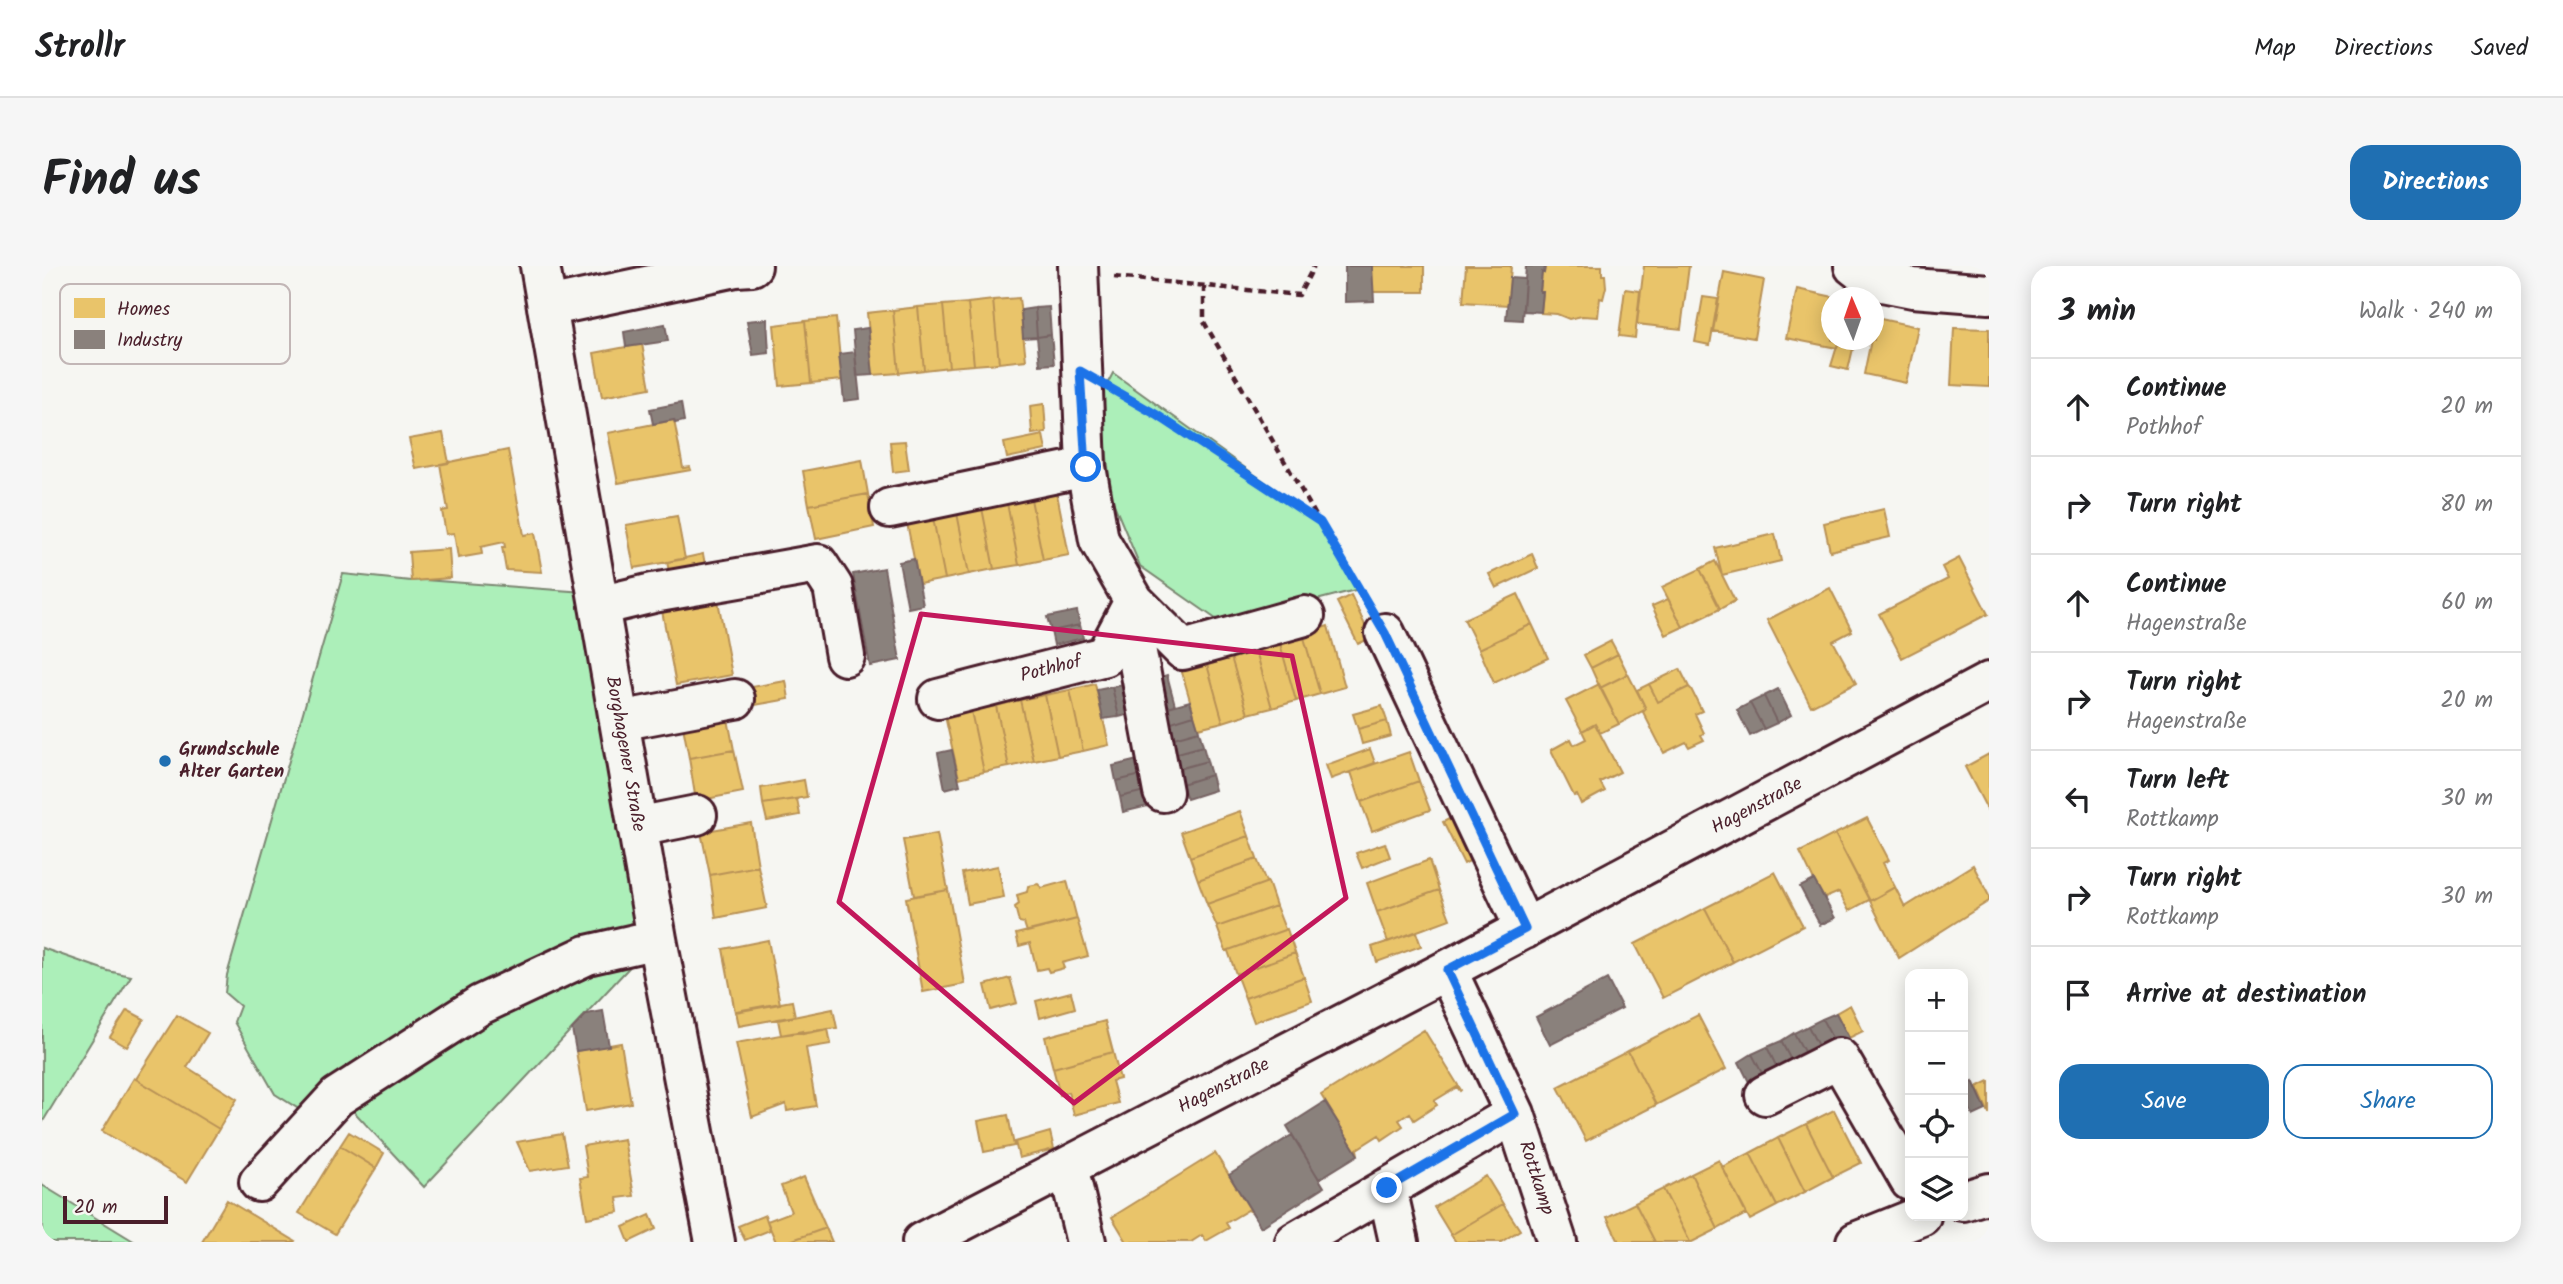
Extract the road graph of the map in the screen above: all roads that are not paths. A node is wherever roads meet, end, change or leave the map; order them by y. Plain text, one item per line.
1 (540, 266) edge
2 (752, 266) edge
3 (1854, 266) edge
4 (1078, 270) edge
5 (1989, 294) edge
6 (547, 307) junction
7 (1086, 467) junction
8 (890, 508) dead end
9 (1134, 601) junction
10 (599, 606) junction
11 (1305, 616) dead end
12 (1385, 633) road end
13 (845, 656) dead end
14 (1989, 682) edge
15 (735, 699) dead end
16 (938, 699) dead end
17 (619, 721) junction
18 (1163, 792) dead end
19 (696, 815) dead end
20 (637, 827) junction
21 (1525, 929) junction
22 (657, 939) junction
23 (1447, 970) junction
24 (1765, 1094) dead end
25 (1515, 1114) junction
26 (1068, 1167) junction
27 (1905, 1172) edge
28 (259, 1182) dead end
29 (1387, 1188) junction
30 (1989, 1193) edge
31 (1968, 1199) edge
32 (1910, 1221) edge
33 (1870, 1240) edge
34 (715, 1242) edge
35 (922, 1242) edge
36 (1086, 1242) edge
37 (1295, 1242) edge
38 (1399, 1242) edge
39 (1557, 1242) edge

1 - 6 street, Borghagener Straße
2 - 6 street
3 - 5 street
4 - 7 street
6 - 10 street, Borghagener Straße
7 - 8 street
7 - 9 street
9 - 11 street
9 - 16 street, Pothhof
9 - 18 street
10 - 13 street
10 - 17 street, Borghagener Straße
12 - 21 street
14 - 21 street, Hagenstraße
15 - 17 street
17 - 20 street, Borghagener Straße
19 - 20 street
20 - 22 street, Borghagener Straße
21 - 23 street, Hagenstraße
22 - 28 street
22 - 34 street, Borghagener Straße
23 - 25 street, Rottkamp
23 - 26 street, Hagenstraße
24 - 27 street
25 - 29 street, Rottkamp
25 - 39 street, Rottkamp
26 - 35 street, Hagenstraße
26 - 36 street
29 - 37 street, Rottkamp
29 - 38 street
30 - 31 street
32 - 33 street

